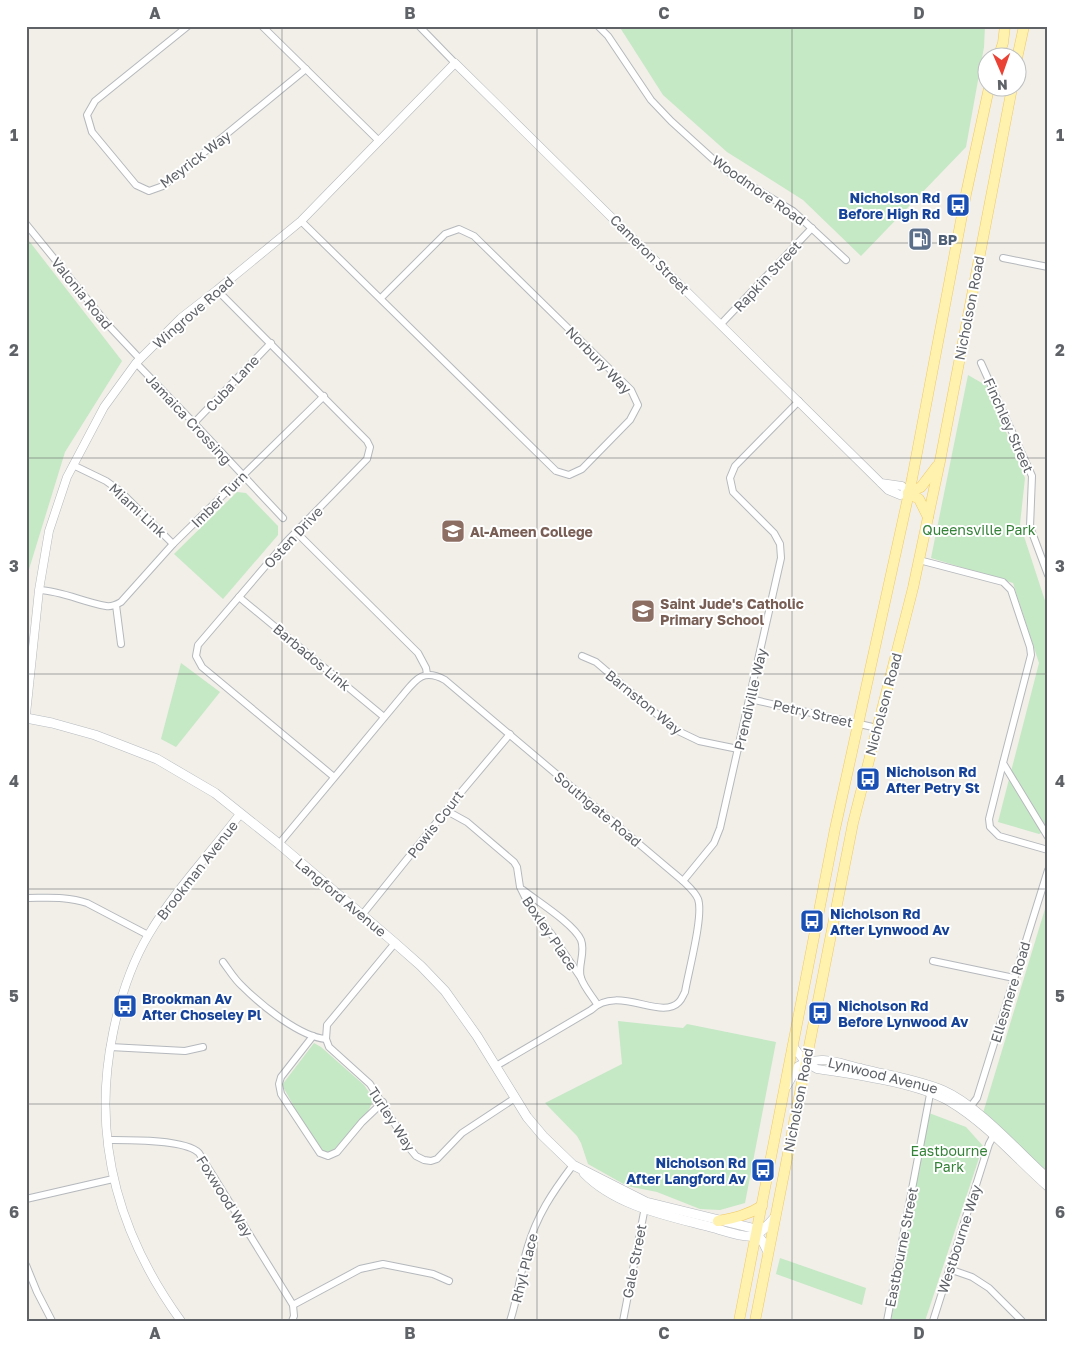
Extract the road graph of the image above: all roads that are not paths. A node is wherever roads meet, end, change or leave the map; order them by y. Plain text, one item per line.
1 (188, 26) edge
2 (262, 26) edge
3 (418, 26) edge
4 (598, 26) edge
5 (1005, 26) edge
6 (1024, 26) edge
7 (1001, 48) edge
8 (1019, 48) edge
9 (455, 63) junction
10 (306, 69) junction
11 (987, 98) edge
12 (1010, 98) edge
13 (380, 141) junction
14 (301, 221) junction
15 (26, 224) edge
16 (812, 228) junction
17 (1003, 258) dead end
18 (846, 260) dead end
19 (1048, 267) edge
20 (218, 290) junction
21 (382, 298) junction
22 (721, 324) junction
23 (270, 343) junction
24 (138, 361) junction
25 (981, 362) dead end
26 (324, 396) junction
27 (799, 401) junction
28 (194, 423) junction
29 (940, 461) junction
30 (73, 465) junction
31 (242, 476) junction
32 (908, 493) junction
33 (928, 517) junction
34 (283, 518) dead end
35 (296, 532) junction
36 (174, 544) junction
37 (920, 560) junction
38 (1048, 575) edge
39 (39, 590) junction
40 (239, 597) junction
41 (116, 605) junction
42 (121, 644) dead end
43 (582, 656) dead end
44 (427, 674) junction
45 (750, 699) junction
46 (26, 714) edge
47 (26, 718) edge
48 (384, 718) junction
49 (858, 723) junction
50 (877, 728) junction
51 (510, 734) junction
52 (738, 749) junction
53 (1004, 763) junction
54 (334, 776) junction
55 (447, 811) junction
56 (240, 814) junction
57 (1048, 837) edge
58 (278, 844) junction
59 (1048, 850) edge
60 (1048, 870) edge
61 (683, 881) junction
62 (520, 887) junction
63 (26, 898) edge
64 (362, 915) junction
65 (148, 935) junction
66 (395, 943) junction
67 (933, 961) dead end
68 (223, 962) dead end
69 (581, 978) junction
70 (1014, 978) junction
71 (597, 1004) junction
72 (313, 1036) junction
73 (326, 1039) junction
74 (793, 1046) junction
75 (110, 1047) junction
76 (203, 1047) dead end
77 (805, 1062) junction
78 (496, 1066) junction
79 (931, 1089) junction
80 (784, 1092) junction
81 (514, 1098) junction
82 (383, 1102) junction
83 (968, 1110) junction
84 (995, 1133) junction
85 (107, 1140) junction
86 (573, 1165) junction
87 (1048, 1178) edge
88 (113, 1179) junction
89 (1048, 1188) edge
90 (26, 1199) edge
91 (645, 1205) junction
92 (762, 1206) junction
93 (775, 1217) junction
94 (718, 1221) junction
95 (756, 1233) junction
96 (768, 1252) junction
97 (26, 1265) edge
98 (949, 1269) junction
99 (450, 1281) dead end
100 (292, 1305) junction
101 (52, 1321) edge
102 (181, 1321) edge
103 (292, 1321) edge
104 (510, 1321) edge
105 (623, 1321) edge
106 (739, 1321) edge
107 (755, 1321) edge
108 (887, 1321) edge
109 (933, 1321) edge
110 (1022, 1321) edge

1 - 10 street, Meyrick Way
2 - 10 street
3 - 9 street, Cameron Street
4 - 16 street, Woodmore Road
5 - 7 main road
6 - 8 main road
9 - 13 street, Wingrove Road
9 - 22 street, Cameron Street
10 - 13 street
11 - 32 main road, Nicholson Road
12 - 29 main road, Nicholson Road
13 - 14 street, Wingrove Road
14 - 20 street, Wingrove Road
14 - 21 street, Norbury Way
15 - 24 street, Valonia Road
16 - 18 street, Woodmore Road
16 - 22 street, Rapkin Street
17 - 19 street
20 - 23 street, Osten Drive
20 - 24 street, Wingrove Road
21 - 21 street, Norbury Way
22 - 27 street, Cameron Street
23 - 26 street, Osten Drive
23 - 28 street, Cuba Lane
24 - 28 street, Jamaica Crossing
24 - 30 street, Wingrove Road
25 - 38 street, Finchley Street
26 - 31 street, Imber Turn
26 - 35 street, Osten Drive
27 - 32 street, Cameron Street
27 - 45 street, Prendiville Way
28 - 31 street, Jamaica Crossing
29 - 32 main road
29 - 33 main road, Nicholson Road
30 - 36 street, Miami Link
30 - 39 street, Wingrove Road
31 - 34 street, Jamaica Crossing
31 - 36 street, Imber Turn
32 - 33 main road
32 - 49 main road, Nicholson Road
33 - 37 main road, Nicholson Road
35 - 40 street, Osten Drive
35 - 44 street
36 - 41 street, Imber Turn
37 - 50 main road, Nicholson Road
37 - 53 street
39 - 41 street
39 - 46 street, Wingrove Road
40 - 48 street, Barbados Link
40 - 54 street, Osten Drive
41 - 42 street
43 - 52 street, Barnston Way
44 - 48 street
44 - 51 street, Southgate Road
45 - 49 street, Petry Street
45 - 52 street, Prendiville Way
47 - 56 main road, Langford Avenue
48 - 54 street
49 - 50 street, Petry Street
49 - 74 main road, Nicholson Road
50 - 77 main road, Nicholson Road
51 - 55 street, Powis Court
51 - 61 street, Southgate Road
52 - 61 street, Prendiville Way
53 - 57 street
53 - 59 street
54 - 58 street
55 - 62 street, Boxley Place
55 - 64 street, Powis Court
56 - 58 main road, Langford Avenue
56 - 65 street, Brookman Avenue
58 - 64 main road, Langford Avenue
60 - 70 street, Ellesmere Road
61 - 71 street, Southgate Road
62 - 69 street, Boxley Place
62 - 69 street, Boxley Place
63 - 65 street
64 - 66 main road, Langford Avenue
65 - 75 street, Brookman Avenue
66 - 73 street
66 - 78 main road, Langford Avenue
67 - 70 street
68 - 72 street
69 - 71 street, Boxley Place
70 - 83 street, Ellesmere Road
71 - 78 street, Southgate Road
72 - 73 street
72 - 82 street
73 - 82 street, Turley Way
74 - 77 street
74 - 80 main road, Nicholson Road
75 - 76 street
75 - 85 street, Brookman Avenue
77 - 79 street, Lynwood Avenue
77 - 80 street
77 - 93 main road, Nicholson Road
78 - 81 main road, Langford Avenue
79 - 83 street, Lynwood Avenue
79 - 108 street, Eastbourne Street
80 - 92 main road, Nicholson Road
81 - 82 street, Turley Way
81 - 86 main road, Langford Avenue
83 - 84 street, Lynwood Avenue
84 - 87 street, Lynwood Avenue
84 - 89 street, Lynwood Avenue
84 - 98 street, Westbourne Way
85 - 88 street, Brookman Avenue
85 - 100 street, Foxwood Way
86 - 91 main road, Langford Avenue
86 - 104 street, Rhyl Place
88 - 90 street
88 - 102 street, Brookman Avenue
91 - 94 main road, Langford Avenue
91 - 95 main road, Langford Avenue
91 - 105 street, Gale Street
92 - 94 main road
92 - 95 main road, Nicholson Road
93 - 95 main road
93 - 96 main road, Nicholson Road
94 - 95 main road, Langford Avenue
95 - 96 main road
95 - 106 main road, Nicholson Road
96 - 107 main road, Nicholson Road
97 - 101 street
98 - 109 street, Westbourne Way
98 - 110 street
99 - 100 street
100 - 103 street

